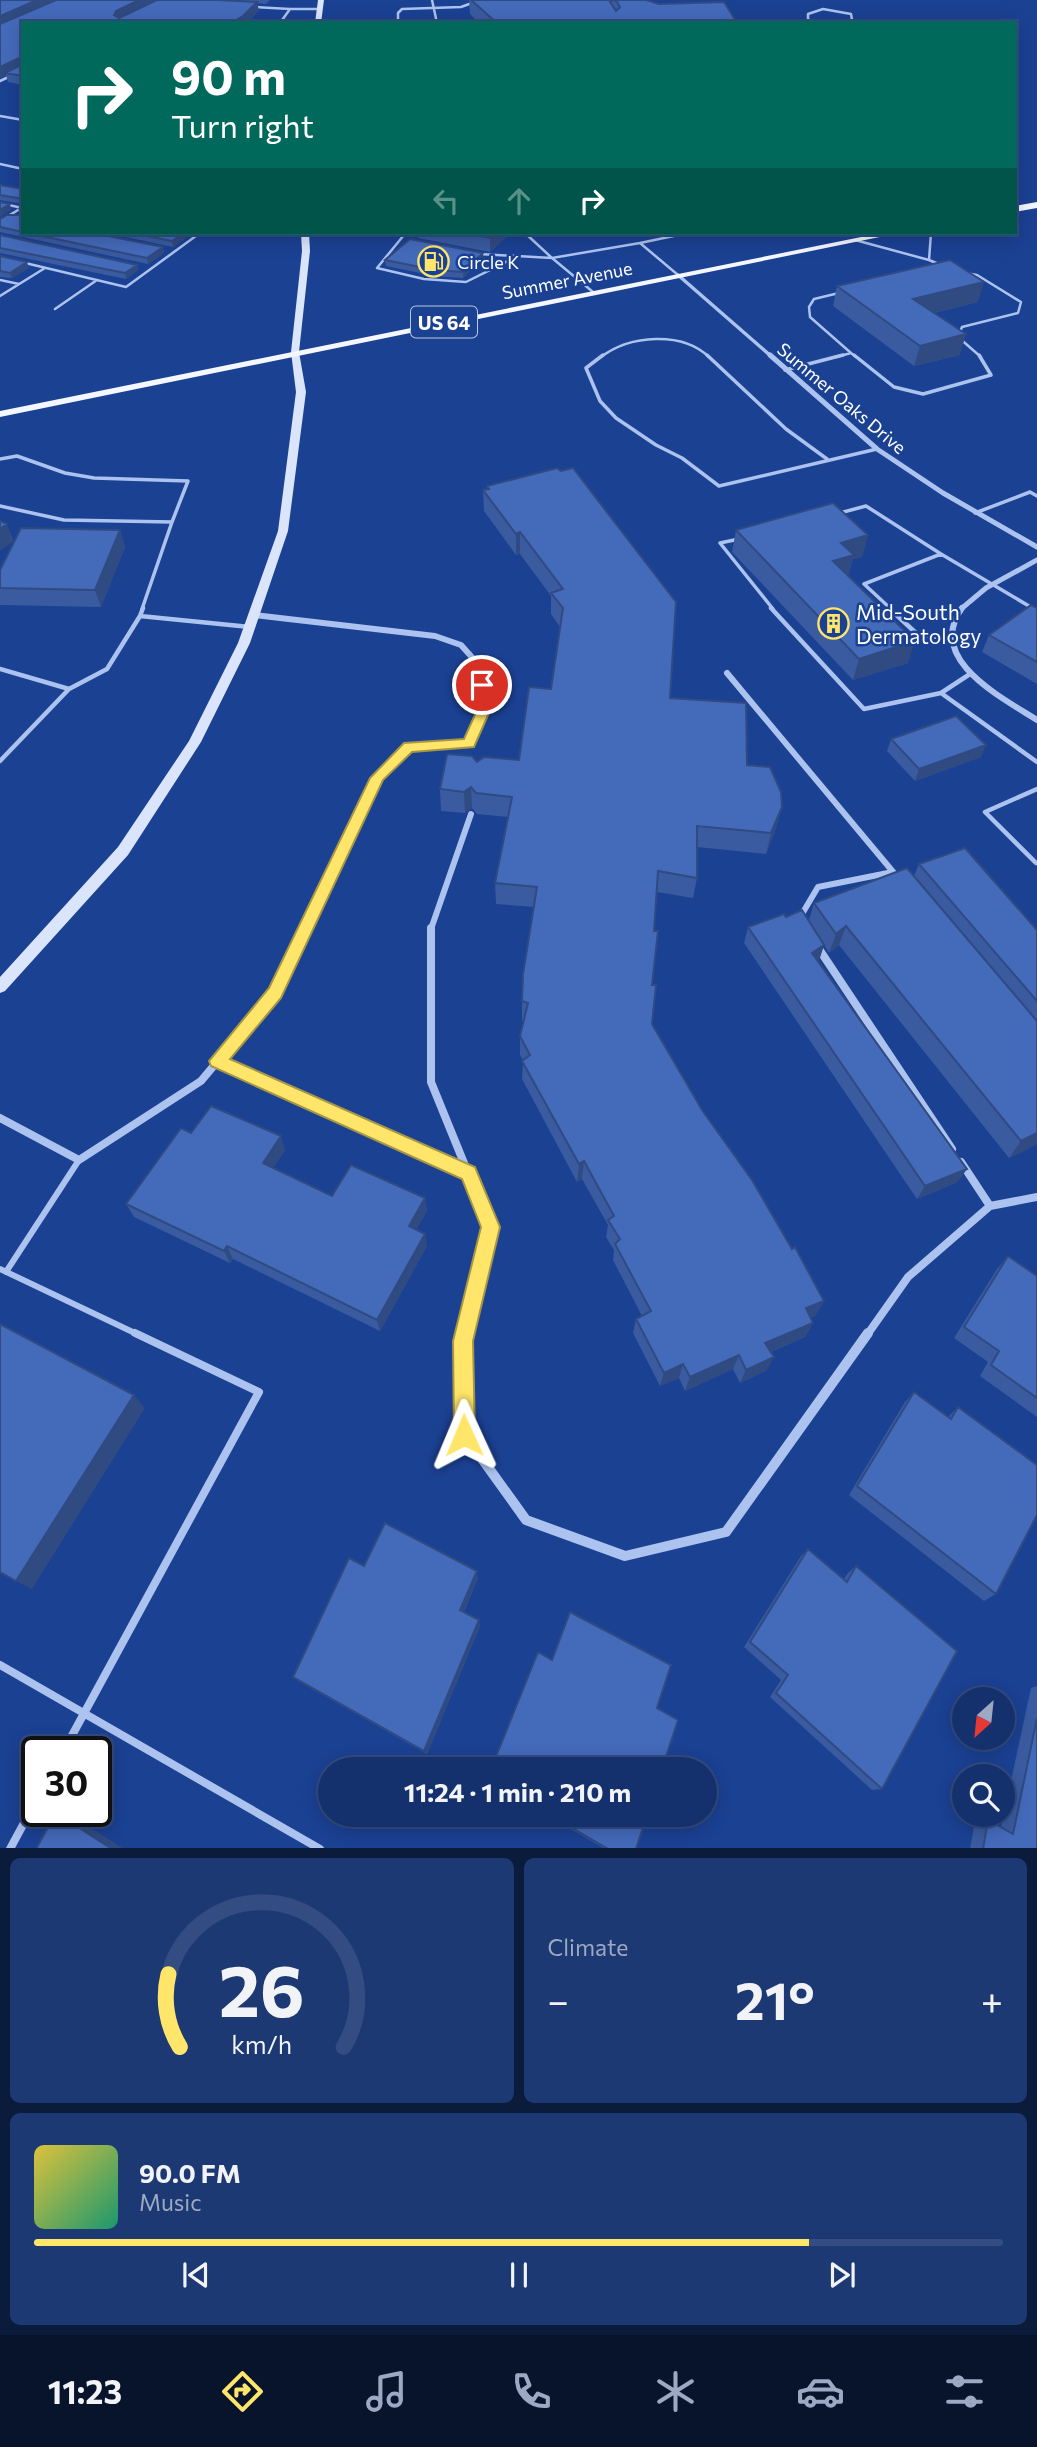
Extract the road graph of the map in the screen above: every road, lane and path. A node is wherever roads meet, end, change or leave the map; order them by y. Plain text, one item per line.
1 (278, 0) edge
2 (321, 0) edge
3 (432, 0) edge
4 (480, 0) edge
5 (245, 6) edge
6 (272, 8) junction
7 (435, 8) junction
8 (290, 9) junction
9 (320, 9) junction
10 (281, 21) edge
11 (318, 21) edge
12 (398, 21) edge
13 (437, 21) edge
14 (811, 21) edge
15 (850, 21) edge
16 (21, 70) edge
17 (0, 80) edge
18 (0, 116) edge
19 (21, 120) edge
20 (0, 164) edge
21 (21, 169) edge
22 (0, 203) edge
23 (1037, 205) edge
24 (21, 208) edge
25 (21, 209) edge
26 (1017, 209) edge
27 (9, 215) junction
28 (21, 218) edge
29 (0, 221) edge
30 (196, 235) edge
31 (305, 235) edge
32 (402, 235) edge
33 (404, 235) edge
34 (527, 235) edge
35 (678, 235) edge
36 (883, 235) edge
37 (931, 235) edge
38 (410, 240) edge
39 (855, 240) junction
40 (640, 243) junction
41 (163, 248) edge
42 (175, 251) junction
43 (471, 252) edge
44 (514, 258) junction
45 (552, 258) junction
46 (11, 260) edge
47 (929, 260) junction
48 (137, 266) edge
49 (45, 268) junction
50 (150, 269) junction
51 (936, 272) edge
52 (963, 272) edge
53 (678, 275) junction
54 (0, 280) edge
55 (97, 280) junction
56 (19, 284) junction
57 (593, 292) junction
58 (842, 293) edge
59 (0, 296) edge
60 (55, 309) dead end
61 (295, 352) junction
62 (851, 353) junction
63 (785, 370) junction
64 (0, 414) edge
65 (877, 449) junction
66 (0, 459) edge
67 (827, 459) junction
68 (1037, 496) edge
69 (0, 506) edge
70 (975, 513) junction
71 (826, 516) edge
72 (172, 522) junction
73 (746, 537) edge
74 (1037, 547) edge
75 (941, 554) junction
76 (1037, 560) edge
77 (993, 586) junction
78 (1037, 611) edge
79 (141, 616) junction
80 (252, 621) junction
81 (952, 639) junction
82 (0, 669) edge
83 (727, 673) dead end
84 (970, 674) junction
85 (69, 690) junction
86 (941, 692) junction
87 (1037, 720) edge
88 (469, 743) junction
89 (472, 755) edge
90 (0, 761) edge
91 (1037, 762) edge
92 (1037, 789) edge
93 (471, 814) edge
94 (1036, 863) edge
95 (893, 872) junction
96 (902, 883) edge
97 (806, 929) edge
98 (814, 940) edge
99 (0, 987) edge
100 (218, 1061) junction
101 (0, 1118) edge
102 (79, 1160) junction
103 (468, 1173) junction
104 (1037, 1197) edge
105 (990, 1206) junction
106 (3, 1270) edge
107 (0, 1665) edge
108 (84, 1713) junction
109 (72, 1736) edge
110 (22, 1827) edge
111 (11, 1848) edge
112 (318, 1848) edge

1 - 6 lane
2 - 9 main road
3 - 7 lane
4 - 7 lane
5 - 6 lane
6 - 8 lane
7 - 12 lane
7 - 13 lane
8 - 9 lane
8 - 10 lane
9 - 11 main road
14 - 15 lane
16 - 17 street
18 - 19 street
20 - 21 lane
22 - 24 lane
23 - 26 main road
25 - 27 lane
27 - 28 lane
27 - 29 lane
30 - 42 lane
31 - 61 main road
32 - 44 lane
33 - 38 lane
34 - 45 lane
35 - 40 lane
36 - 39 main road, Summer Avenue / US 64
37 - 47 lane
39 - 47 lane
39 - 53 main road, Summer Avenue / US 64
40 - 45 lane
40 - 53 lane
41 - 42 lane
42 - 50 lane
43 - 44 lane
44 - 45 lane
45 - 57 lane
46 - 49 lane
47 - 51 lane
48 - 50 lane
49 - 55 lane
49 - 56 lane
50 - 55 lane
52 - 62 lane
53 - 57 main road, Summer Avenue / US 64
53 - 63 street, Summer Oaks Drive
54 - 56 lane
55 - 60 lane
56 - 59 lane
57 - 61 main road, Summer Avenue / US 64
58 - 62 lane
61 - 64 main road, Summer Avenue / US 64
61 - 80 main road
62 - 63 lane
63 - 65 street, Summer Oaks Drive
65 - 67 lane
65 - 70 street, Summer Oaks Drive
66 - 72 lane
67 - 67 lane
68 - 70 lane
69 - 72 lane
70 - 74 street, Summer Oaks Drive
71 - 75 lane
72 - 79 lane
73 - 86 lane
75 - 77 lane
75 - 81 lane
76 - 77 street
77 - 78 lane
77 - 81 street
79 - 80 lane
79 - 85 lane
80 - 88 street
80 - 99 main road
81 - 84 street
82 - 85 lane
83 - 95 street
84 - 86 lane
84 - 87 street
85 - 90 lane
86 - 91 lane
88 - 89 street
88 - 100 street
92 - 94 lane
93 - 103 street
95 - 96 street
95 - 97 street
98 - 105 street
100 - 102 street
100 - 103 lane
101 - 102 street
102 - 106 lane
103 - 105 street
104 - 105 street
106 - 108 lane
107 - 108 lane
108 - 109 lane
108 - 112 lane
110 - 111 lane

